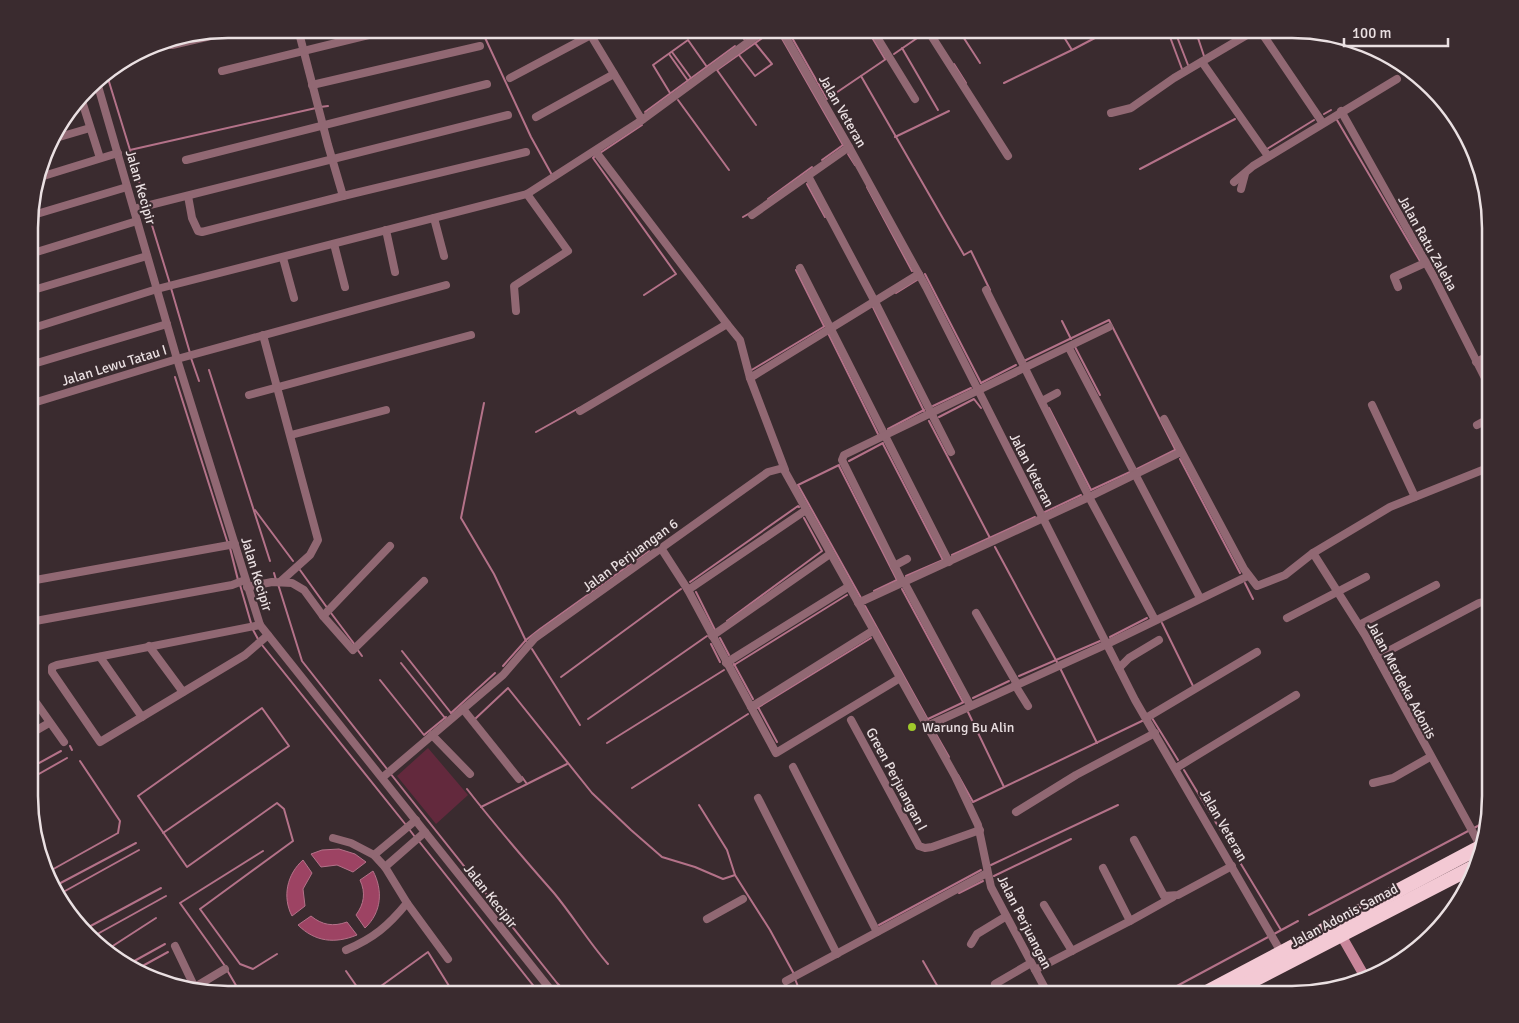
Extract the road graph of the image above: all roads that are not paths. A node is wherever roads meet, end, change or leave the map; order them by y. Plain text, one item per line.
1 (300, 38) edge
2 (352, 38) edge
3 (579, 38) edge
4 (593, 38) edge
5 (754, 38) edge
6 (786, 38) edge
7 (878, 38) edge
8 (933, 38) edge
9 (1243, 38) edge
10 (1264, 38) edge
11 (197, 40) edge
12 (172, 46) dead end
13 (480, 46) dead end
14 (303, 49) junction
15 (1202, 62) junction
16 (222, 70) dead end
17 (614, 74) junction
18 (510, 78) dead end
19 (1397, 79) dead end
20 (486, 84) dead end
21 (312, 85) junction
22 (99, 88) edge
23 (915, 99) dead end
24 (83, 105) edge
25 (1341, 111) junction
26 (1111, 113) dead end
27 (508, 115) dead end
28 (536, 117) dead end
29 (642, 120) junction
30 (1322, 122) junction
31 (323, 124) junction
32 (90, 128) junction
33 (60, 137) edge
34 (849, 147) junction
35 (118, 152) junction
36 (526, 152) dead end
37 (596, 152) junction
38 (1008, 156) dead end
39 (1268, 156) junction
40 (100, 158) junction
41 (332, 159) junction
42 (186, 160) dead end
43 (1246, 172) junction
44 (45, 176) edge
45 (808, 176) junction
46 (1234, 182) dead end
47 (127, 187) junction
48 (1241, 189) dead end
49 (526, 194) junction
50 (188, 196) junction
51 (343, 196) junction
52 (141, 207) junction
53 (38, 214) edge
54 (752, 216) dead end
55 (434, 218) junction
56 (137, 221) junction
57 (386, 230) junction
58 (334, 244) junction
59 (38, 252) edge
60 (147, 256) junction
61 (444, 256) dead end
62 (283, 258) junction
63 (1427, 262) junction
64 (800, 268) dead end
65 (396, 272) dead end
66 (919, 274) junction
67 (446, 285) dead end
68 (345, 287) dead end
69 (1398, 287) dead end
70 (38, 289) edge
71 (157, 289) junction
72 (986, 290) dead end
73 (294, 298) dead end
74 (874, 300) junction
75 (516, 311) dead end
76 (167, 324) junction
77 (727, 324) junction
78 (38, 326) edge
79 (831, 327) junction
80 (1109, 327) dead end
81 (471, 334) dead end
82 (263, 335) junction
83 (1069, 348) junction
84 (177, 359) junction
85 (1482, 359) edge
86 (1476, 362) junction
87 (38, 363) edge
88 (1024, 368) junction
89 (1482, 373) edge
90 (750, 378) junction
91 (278, 387) junction
92 (978, 391) junction
93 (1056, 393) dead end
94 (249, 395) dead end
95 (1042, 401) junction
96 (38, 402) edge
97 (1372, 406) dead end
98 (386, 410) dead end
99 (580, 411) dead end
100 (931, 414) junction
101 (1164, 419) dead end
102 (1482, 422) edge
103 (1477, 425) dead end
104 (290, 435) junction
105 (885, 436) junction
106 (951, 452) dead end
107 (1181, 452) junction
108 (783, 468) junction
109 (1482, 470) edge
110 (1136, 475) junction
111 (1089, 497) junction
112 (1415, 497) junction
113 (806, 510) junction
114 (1042, 519) junction
115 (230, 545) junction
116 (390, 546) dead end
117 (661, 548) junction
118 (1313, 553) junction
119 (830, 554) junction
120 (907, 559) dead end
121 (949, 562) junction
122 (894, 566) junction
123 (1248, 576) junction
124 (1366, 577) dead end
125 (38, 580) edge
126 (424, 580) dead end
127 (280, 582) junction
128 (904, 583) junction
129 (241, 584) junction
130 (1436, 585) dead end
131 (848, 587) junction
132 (688, 590) junction
133 (1337, 593) junction
134 (1200, 598) junction
135 (1482, 602) edge
136 (858, 603) junction
137 (976, 613) dead end
138 (323, 616) junction
139 (1287, 618) dead end
140 (1155, 620) junction
141 (38, 621) edge
142 (1359, 625) junction
143 (254, 626) junction
144 (874, 630) junction
145 (712, 636) junction
146 (263, 640) junction
147 (1159, 640) dead end
148 (1107, 644) junction
149 (149, 646) junction
150 (1257, 652) dead end
151 (100, 657) junction
152 (1377, 658) junction
153 (726, 663) junction
154 (1119, 668) junction
155 (900, 678) junction
156 (1016, 684) junction
157 (183, 692) junction
158 (1296, 695) dead end
159 (970, 705) junction
160 (38, 706) edge
161 (1028, 706) dead end
162 (751, 707) junction
163 (463, 709) junction
164 (142, 717) junction
165 (1146, 718) junction
166 (851, 720) dead end
167 (49, 723) junction
168 (927, 726) junction
169 (38, 729) edge
170 (1155, 733) junction
171 (432, 735) junction
172 (64, 742) dead end
173 (1430, 757) junction
174 (792, 767) dead end
175 (1176, 768) junction
176 (388, 773) junction
177 (470, 774) dead end
178 (519, 779) dead end
179 (1373, 783) dead end
180 (758, 798) dead end
181 (1016, 812) dead end
182 (416, 820) junction
183 (980, 830) junction
184 (425, 832) junction
185 (333, 838) dead end
186 (1134, 840) dead end
187 (1476, 840) edge
188 (1474, 848) edge
189 (374, 855) junction
190 (1232, 866) junction
191 (385, 867) junction
192 (1103, 868) dead end
193 (1467, 868) edge
194 (987, 872) junction
195 (1433, 880) junction
196 (1173, 897) junction
197 (743, 899) dead end
198 (407, 903) junction
199 (1044, 905) dead end
200 (1005, 917) junction
201 (707, 919) dead end
202 (1130, 921) junction
203 (877, 932) junction
204 (1341, 935) junction
205 (971, 944) dead end
206 (175, 946) dead end
207 (346, 950) dead end
208 (1072, 951) junction
209 (1281, 952) junction
210 (837, 954) junction
211 (448, 959) dead end
212 (1033, 966) junction
213 (225, 969) dead end
214 (1362, 972) edge
215 (1244, 979) junction
216 (786, 981) dead end
217 (192, 982) edge
218 (202, 984) edge
219 (995, 984) dead end
220 (548, 986) edge
221 (1044, 986) edge
222 (1225, 986) edge
223 (1236, 986) edge

1 - 14 street
2 - 14 street
3 - 18 street
4 - 17 street
5 - 29 street
6 - 34 street, Jalan Veteran
7 - 23 street
8 - 38 street
9 - 15 street
10 - 30 street
11 - 12 street
13 - 21 street
14 - 16 street
14 - 21 street
15 - 26 street
15 - 39 street
17 - 28 street
17 - 29 street
19 - 25 street
20 - 31 street
21 - 31 street
22 - 35 street, Jalan Kecipir
24 - 32 street
25 - 30 street
25 - 63 street, Jalan Ratu Zaleha
27 - 41 street
29 - 37 street
30 - 39 street
31 - 41 street
31 - 42 street
32 - 33 street
32 - 40 street
34 - 45 street
34 - 66 street, Jalan Veteran
35 - 40 street
35 - 47 street, Jalan Kecipir
36 - 51 street
37 - 49 street
37 - 77 street, Jalan Perjuangan
39 - 43 street
40 - 44 street
41 - 50 street
41 - 51 street
43 - 46 street
43 - 48 street
45 - 54 street
45 - 74 street
47 - 52 street, Jalan Kecipir
47 - 53 street
49 - 55 street
49 - 75 street
50 - 51 street
50 - 52 street
52 - 56 street, Jalan Kecipir
55 - 57 street
55 - 61 street
56 - 59 street
56 - 60 street, Jalan Kecipir
57 - 58 street
57 - 65 street
58 - 62 street
58 - 68 street
60 - 70 street
60 - 71 street, Jalan Kecipir
62 - 71 street
62 - 73 street
63 - 69 street
63 - 86 street, Jalan Ratu Zaleha
64 - 79 street
66 - 74 street
66 - 92 street, Jalan Veteran
67 - 82 street, Jalan Lewu Tatau I
71 - 76 street, Jalan Kecipir
71 - 78 street
72 - 88 street
74 - 79 street
74 - 100 street
76 - 84 street, Jalan Kecipir
76 - 87 street
77 - 90 street, Jalan Perjuangan
77 - 99 street
79 - 90 street
79 - 105 street
80 - 83 street
81 - 91 street
82 - 84 street, Jalan Lewu Tatau I
82 - 91 street
83 - 88 street
83 - 110 street
84 - 96 street, Jalan Lewu Tatau I
84 - 115 street, Jalan Kecipir
85 - 86 street
86 - 89 street, Jalan Ratu Zaleha
88 - 92 street
88 - 95 street
90 - 108 street, Jalan Perjuangan
91 - 94 street
91 - 104 street
92 - 100 street
92 - 114 street, Jalan Veteran
93 - 95 street
95 - 111 street
97 - 112 street
98 - 104 street
100 - 105 street
100 - 106 street
101 - 107 street
102 - 103 street
104 - 127 street
105 - 121 street
105 - 122 street
107 - 110 street
107 - 123 street
108 - 113 street, Jalan Perjuangan
108 - 117 street, Jalan Perjuangan 6
109 - 112 street
110 - 111 street
110 - 134 street
111 - 114 street
111 - 140 street
112 - 118 street
113 - 119 street, Jalan Perjuangan
113 - 132 street
114 - 121 street
114 - 148 street, Jalan Veteran
115 - 125 street
115 - 129 street, Jalan Kecipir
116 - 138 street
117 - 132 street
117 - 163 street, Jalan Perjuangan 6
118 - 123 street
118 - 133 street, Jalan Merdeka Adonis
119 - 131 street, Jalan Perjuangan
119 - 145 street
120 - 122 street
121 - 128 street
122 - 128 street
123 - 134 street
124 - 133 street
126 - 138 street
127 - 129 street
127 - 138 street
128 - 136 street
128 - 159 street
129 - 141 street
129 - 143 street, Jalan Kecipir
130 - 142 street
131 - 136 street, Jalan Perjuangan
131 - 153 street
132 - 145 street
133 - 139 street
133 - 142 street, Jalan Merdeka Adonis
134 - 140 street
135 - 152 street
136 - 144 street, Jalan Perjuangan
137 - 156 street
140 - 148 street
142 - 152 street, Jalan Merdeka Adonis
143 - 146 street, Jalan Kecipir
143 - 149 street
144 - 155 street, Jalan Perjuangan
144 - 162 street
145 - 153 street
146 - 157 street
146 - 176 street, Jalan Kecipir
147 - 154 street
148 - 154 street, Jalan Veteran
148 - 156 street
149 - 151 street
149 - 157 street
150 - 165 street
151 - 164 street
151 - 164 street
152 - 173 street, Jalan Merdeka Adonis
153 - 162 street
154 - 165 street, Jalan Veteran
155 - 162 street
155 - 168 street, Jalan Perjuangan
156 - 159 street
156 - 161 street
157 - 164 street
158 - 175 street
159 - 168 street
160 - 167 street
163 - 171 street, Jalan Perjuangan 6
163 - 178 street
165 - 170 street, Jalan Veteran
166 - 183 street, Green Perjuangan I
167 - 169 street
167 - 172 street
168 - 183 street, Jalan Perjuangan
170 - 175 street, Jalan Veteran
170 - 181 street
171 - 176 street, Jalan Perjuangan 6
171 - 177 street
173 - 179 street
173 - 187 street, Jalan Merdeka Adonis
174 - 203 street
175 - 190 street, Jalan Veteran
176 - 182 street, Jalan Kecipir
180 - 210 street
182 - 184 street, Jalan Kecipir
182 - 189 street
183 - 194 street, Jalan Perjuangan
184 - 191 street
184 - 220 street, Jalan Kecipir
185 - 189 street
186 - 196 street
188 - 195 highway
189 - 191 street
190 - 196 street
190 - 209 street, Jalan Veteran
191 - 198 street
192 - 202 street
193 - 195 highway, Jalan Adonis Samad
194 - 200 street, Jalan Perjuangan
194 - 203 street
195 - 204 highway, Jalan Adonis Samad
195 - 209 highway
196 - 202 street
197 - 201 street
198 - 207 street
198 - 211 street
199 - 208 street
200 - 205 street
200 - 212 street, Jalan Perjuangan
202 - 208 street
203 - 210 street
204 - 214 street
204 - 215 highway, Jalan Adonis Samad
206 - 217 street
208 - 212 street
209 - 215 highway
210 - 216 street
212 - 219 street
212 - 221 street, Jalan Perjuangan
213 - 218 street
215 - 222 highway
215 - 223 highway, Jalan Adonis Samad

